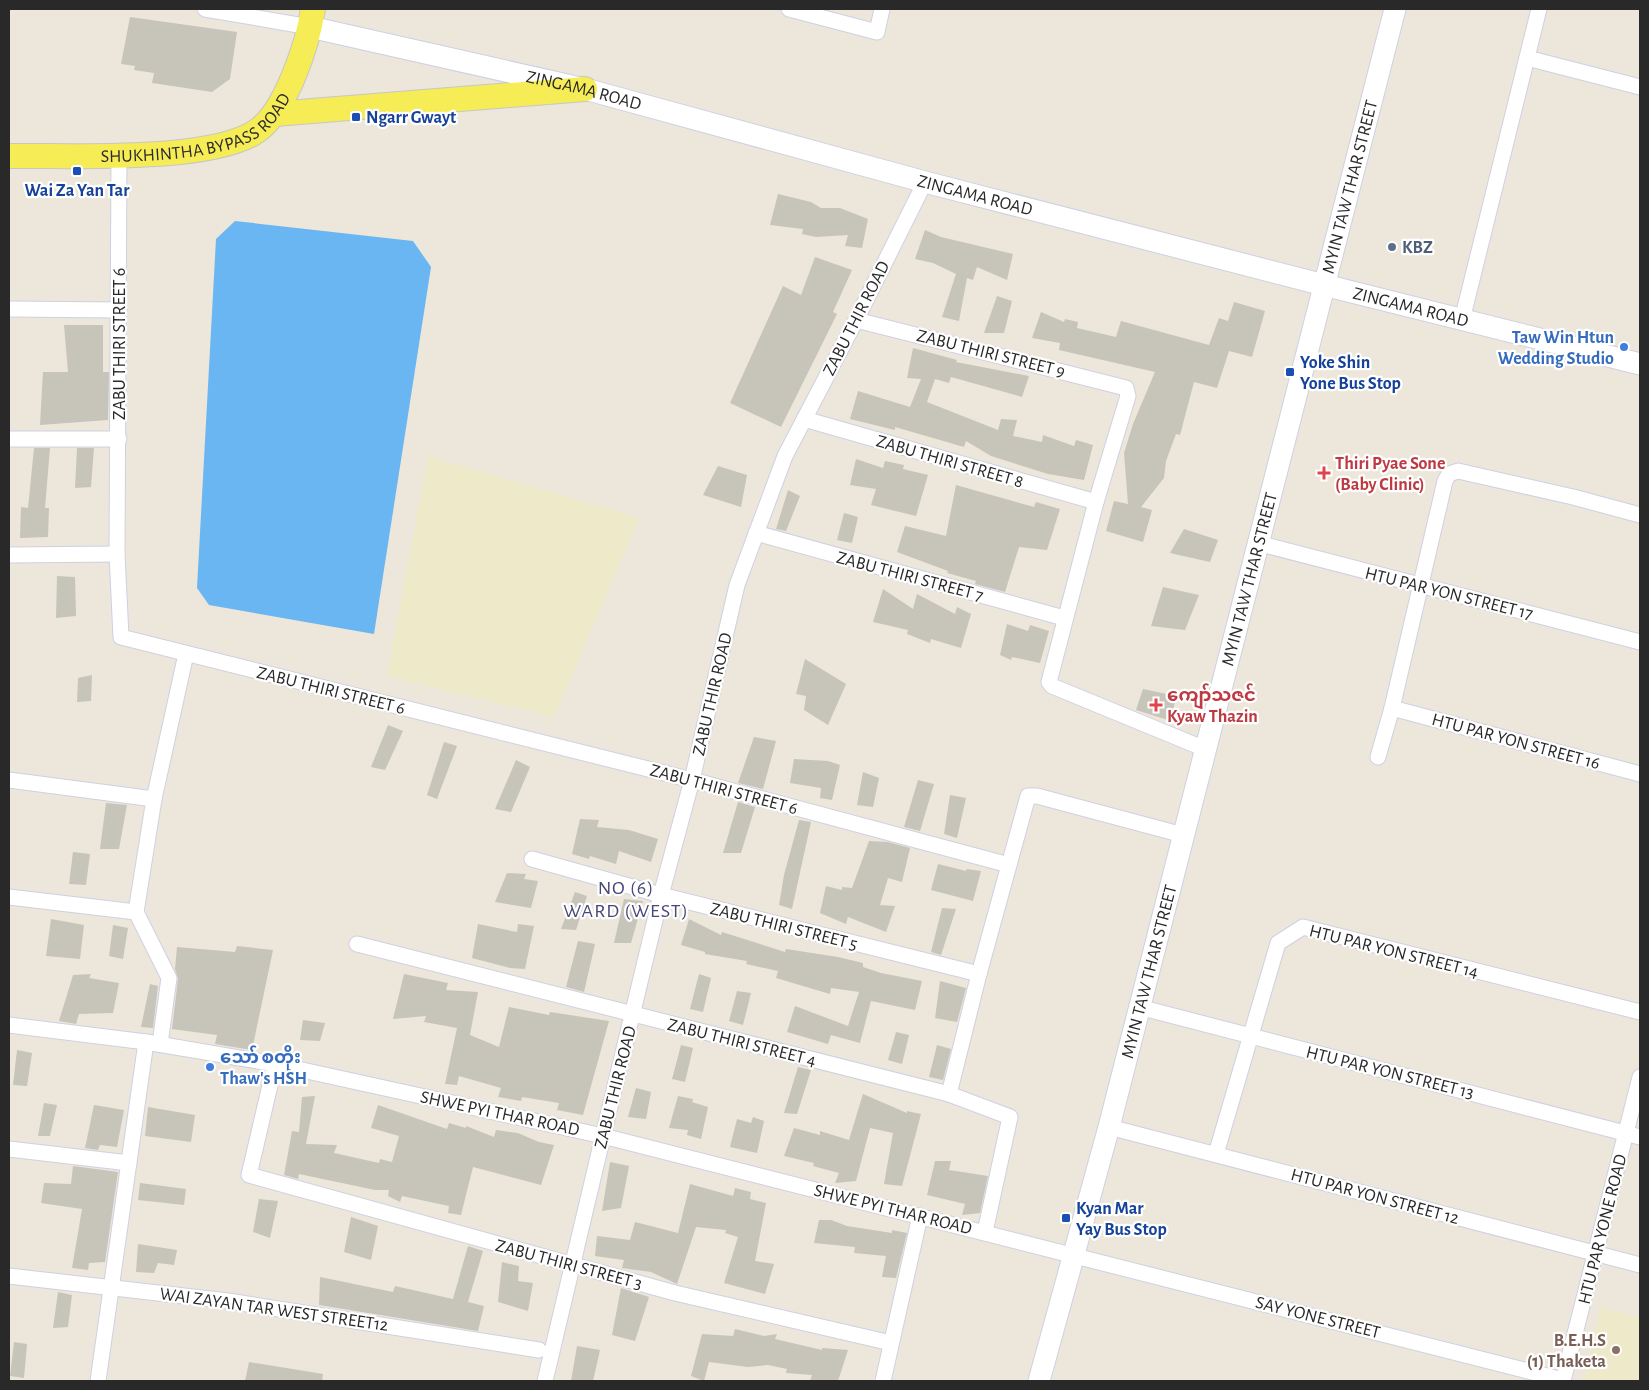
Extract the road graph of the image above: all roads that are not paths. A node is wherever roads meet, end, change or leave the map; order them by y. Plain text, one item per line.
1 (205, 9) edge
2 (789, 9) edge
3 (882, 9) edge
4 (1395, 9) edge
5 (1539, 9) edge
6 (312, 18) edge
7 (1527, 58) junction
8 (1640, 87) edge
9 (585, 89) junction
10 (274, 114) junction
11 (119, 154) junction
12 (9, 156) edge
13 (925, 182) junction
14 (1324, 285) junction
15 (9, 309) edge
16 (119, 310) junction
17 (856, 320) junction
18 (1462, 320) junction
19 (1640, 364) edge
20 (804, 419) junction
21 (119, 438) junction
22 (9, 440) edge
23 (1096, 502) junction
24 (1640, 515) edge
25 (756, 533) junction
26 (1257, 544) junction
27 (117, 554) junction
28 (9, 555) edge
29 (1420, 586) junction
30 (1064, 618) junction
31 (1640, 642) edge
32 (186, 654) junction
33 (1392, 708) junction
34 (1205, 749) junction
35 (1378, 757) dead end
36 (1640, 774) edge
37 (9, 780) edge
38 (692, 780) junction
39 (154, 799) junction
40 (1183, 835) junction
41 (532, 859) dead end
42 (1009, 865) junction
43 (661, 895) junction
44 (9, 897) edge
45 (136, 912) junction
46 (357, 944) dead end
47 (979, 974) junction
48 (1139, 1007) junction
49 (1640, 1012) edge
50 (632, 1014) junction
51 (9, 1024) edge
52 (1251, 1036) junction
53 (153, 1043) junction
54 (275, 1064) junction
55 (1640, 1077) edge
56 (949, 1094) junction
57 (1109, 1127) junction
58 (1633, 1135) edge
59 (602, 1136) junction
60 (9, 1150) edge
61 (1216, 1154) junction
62 (129, 1163) junction
63 (920, 1216) junction
64 (986, 1232) junction
65 (1073, 1254) junction
66 (1596, 1254) junction
67 (1640, 1265) edge
68 (572, 1266) junction
69 (9, 1276) edge
70 (112, 1286) junction
71 (891, 1344) junction
72 (539, 1350) dead end
73 (1563, 1380) edge
74 (100, 1381) edge
75 (545, 1381) edge
76 (883, 1381) edge
77 (1039, 1381) edge

1 - 6 street
2 - 3 street
4 - 14 main road, MYIN TAW THAR STREET
5 - 7 street
6 - 9 main road, ZINGAMA ROAD
6 - 10 main road, SHUKHINTHA BYPASS ROAD
7 - 8 street
7 - 18 street
9 - 10 main road
9 - 13 main road, ZINGAMA ROAD
10 - 11 main road, SHUKHINTHA BYPASS ROAD
11 - 12 main road, SHUKHINTHA BYPASS ROAD
11 - 16 street, ZABU THIRI STREET 6
13 - 14 main road, ZINGAMA ROAD
13 - 17 street, ZABU THIR ROAD
14 - 18 main road, ZINGAMA ROAD
14 - 26 main road, MYIN TAW THAR STREET
15 - 16 street
16 - 21 street, ZABU THIRI STREET 6
17 - 20 street, ZABU THIR ROAD
17 - 23 street, ZABU THIRI STREET 9
18 - 19 main road, ZINGAMA ROAD
20 - 23 street, ZABU THIRI STREET 8
20 - 25 street, ZABU THIR ROAD
21 - 22 street
21 - 27 street, ZABU THIRI STREET 6
23 - 30 street
24 - 29 street
25 - 30 street, ZABU THIRI STREET 7
25 - 38 street, ZABU THIR ROAD
26 - 29 street, HTU PAR YON STREET 17
26 - 34 main road, MYIN TAW THAR STREET
27 - 28 street
27 - 32 street, ZABU THIRI STREET 6
29 - 31 street, HTU PAR YON STREET 17
29 - 33 street
30 - 34 street
32 - 38 street, ZABU THIRI STREET 6
32 - 39 street
33 - 35 street
33 - 36 street, HTU PAR YON STREET 16
34 - 40 main road, MYIN TAW THAR STREET
37 - 39 street
38 - 42 street, ZABU THIRI STREET 6
38 - 43 street, ZABU THIR ROAD
39 - 45 street
40 - 42 street
40 - 48 main road, MYIN TAW THAR STREET
41 - 43 street, ZABU THIRI STREET 5
42 - 47 street
43 - 47 street, ZABU THIRI STREET 5
43 - 50 street, ZABU THIR ROAD
44 - 45 street
45 - 53 street
46 - 50 street, ZABU THIRI STREET 4
47 - 56 street
48 - 52 street, HTU PAR YON STREET 13
48 - 57 main road, MYIN TAW THAR STREET
49 - 52 street, HTU PAR YON STREET 14
50 - 56 street, ZABU THIRI STREET 4
50 - 59 street, ZABU THIR ROAD
51 - 53 street, SHWE PYI THAR ROAD
52 - 58 street, HTU PAR YON STREET 13
52 - 61 street, HTU PAR YON STREET 14
53 - 54 street, SHWE PYI THAR ROAD
53 - 62 street
54 - 59 street, SHWE PYI THAR ROAD
54 - 68 street, ZABU THIRI STREET 3
55 - 58 street, HTU PAR YONE ROAD
56 - 64 street, ZABU THIRI STREET 4
57 - 61 street, HTU PAR YON STREET 12
57 - 65 main road, MYIN TAW THAR STREET
58 - 66 street, HTU PAR YONE ROAD
59 - 63 street, SHWE PYI THAR ROAD
59 - 68 street, ZABU THIR ROAD
60 - 62 street
61 - 66 street, HTU PAR YON STREET 12
62 - 70 street
63 - 64 street, SHWE PYI THAR ROAD
63 - 71 street
64 - 65 street, SHWE PYI THAR ROAD
65 - 73 street, SAY YONE STREET
65 - 77 main road, MYIN TAW THAR STREET
66 - 67 street, HTU PAR YON STREET 12
66 - 73 street, HTU PAR YONE ROAD
68 - 71 street, ZABU THIRI STREET 3
68 - 75 street, ZABU THIR ROAD
69 - 70 street, WAI ZAYAN TAR WEST STREET12
70 - 72 street, WAI ZAYAN TAR WEST STREET12
70 - 74 street
71 - 76 street

